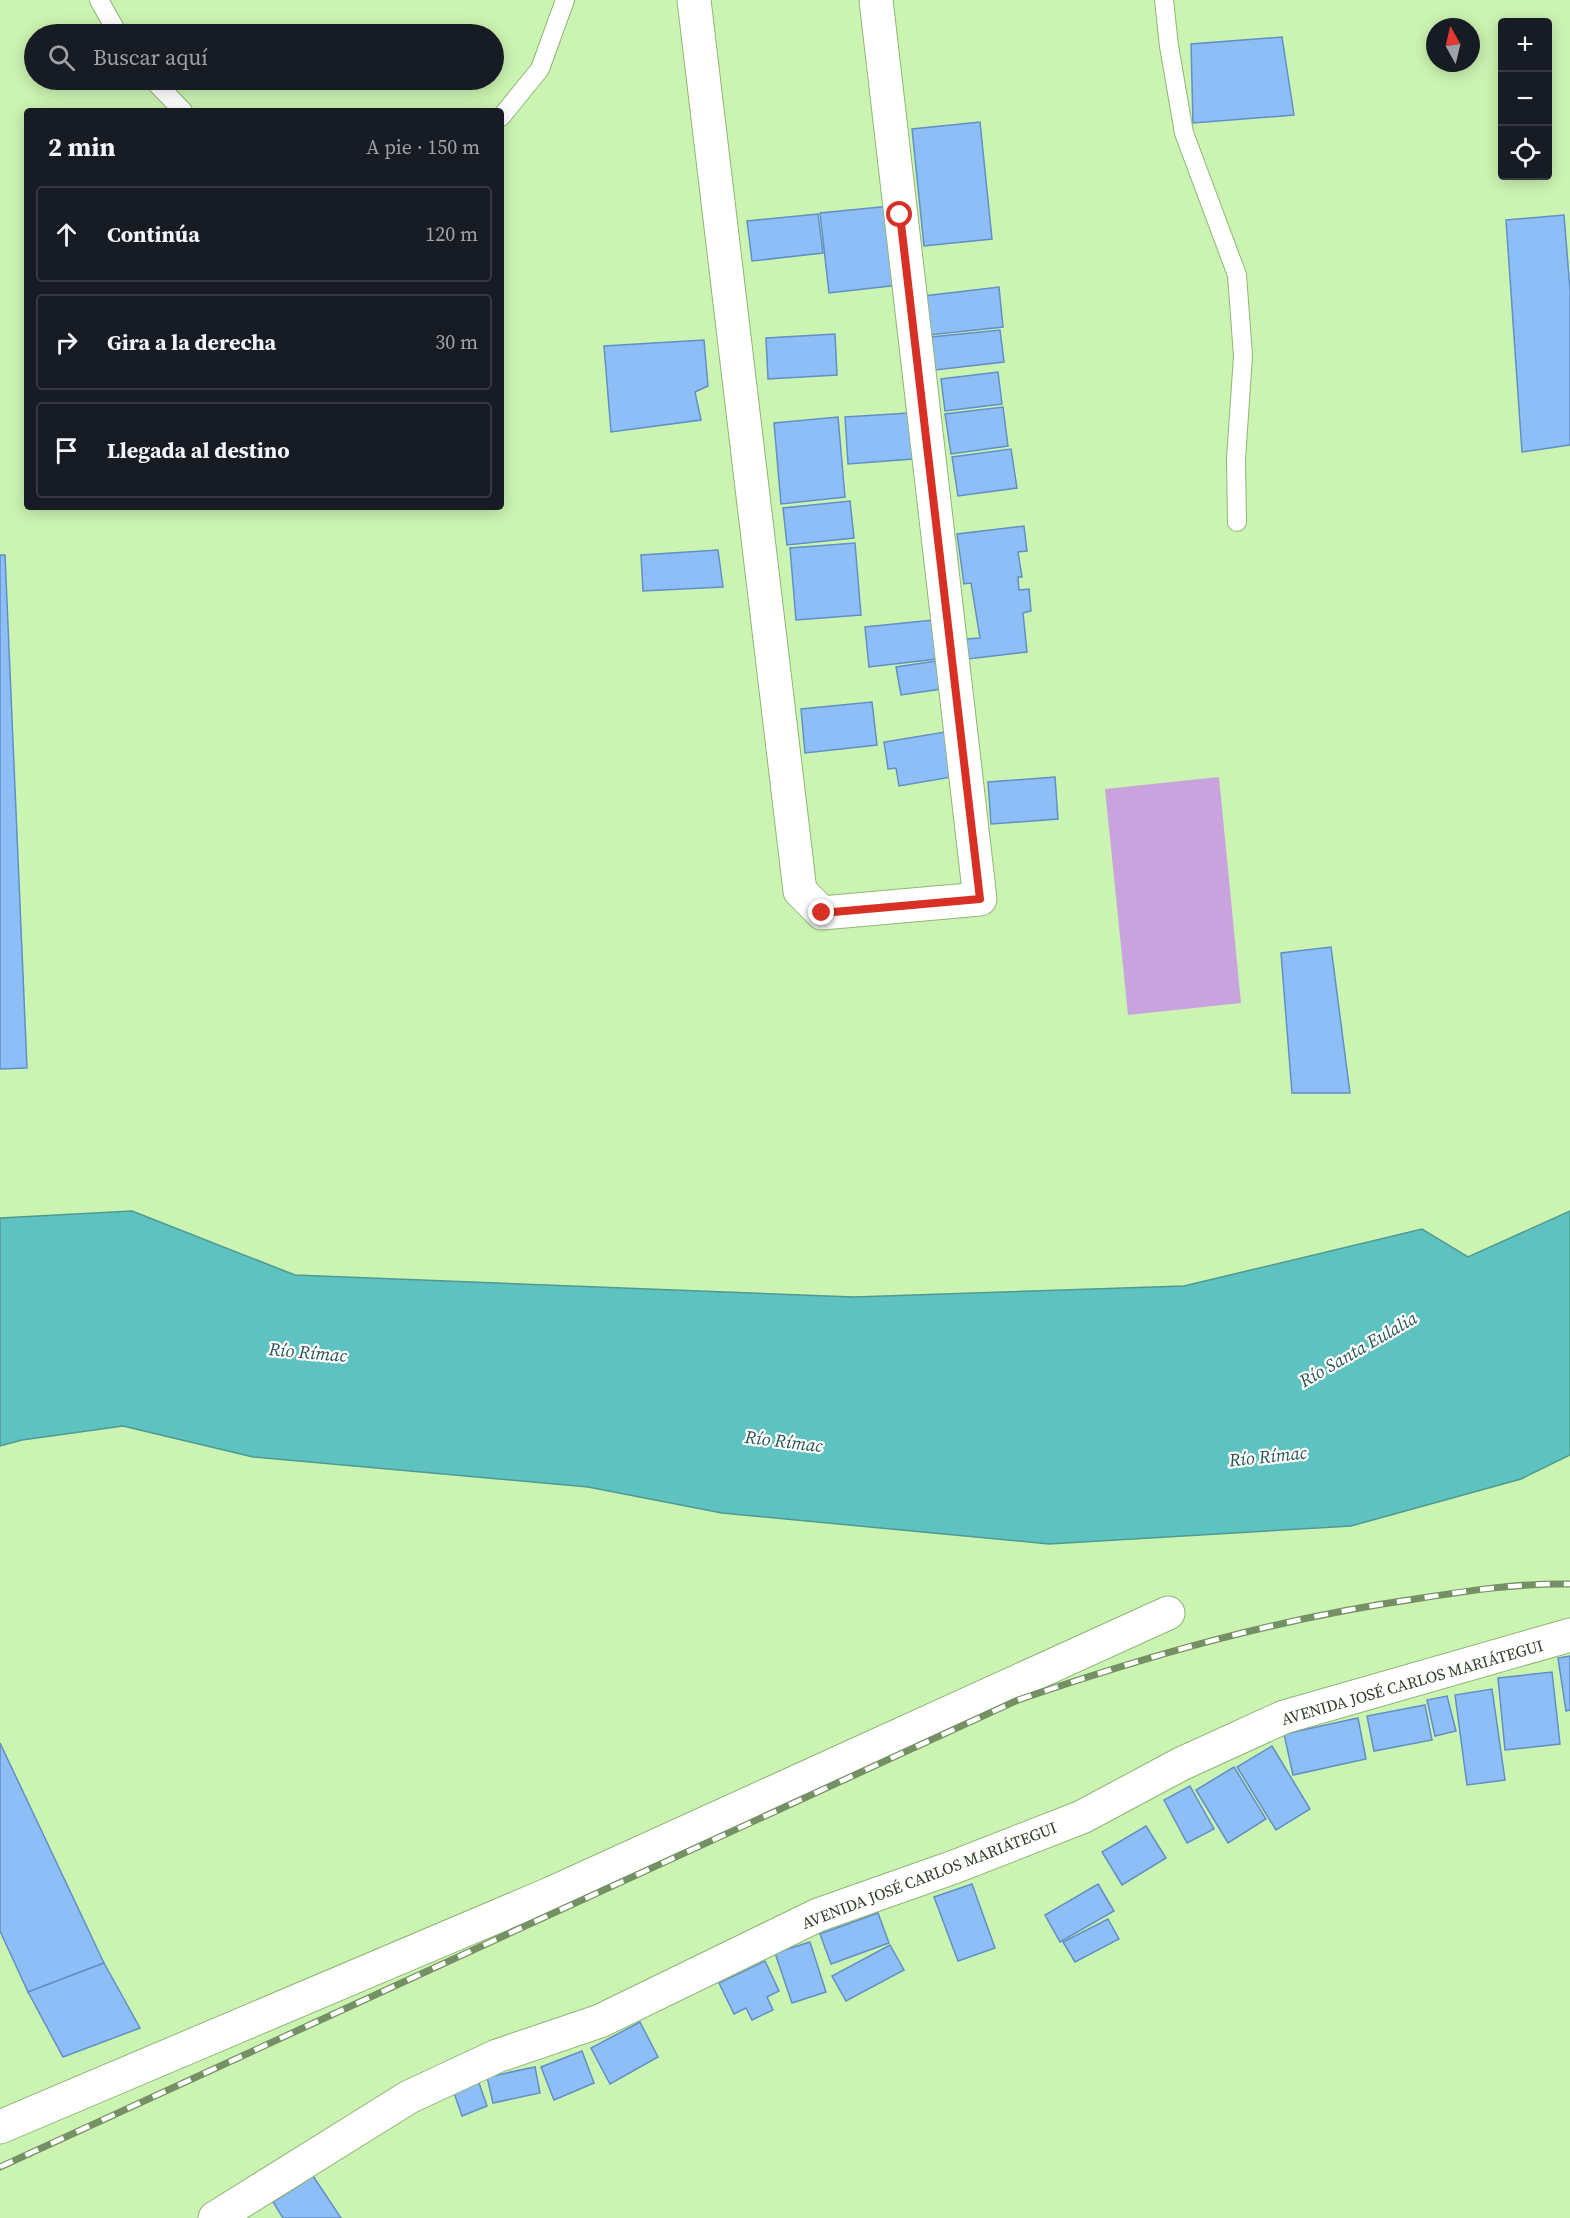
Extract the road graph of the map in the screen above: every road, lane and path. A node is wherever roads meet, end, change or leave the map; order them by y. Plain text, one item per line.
1 (99, 0) edge
2 (565, 0) edge
3 (694, 0) edge
4 (876, 0) edge
5 (1164, 0) edge
6 (112, 24) edge
7 (163, 90) edge
8 (180, 108) edge
9 (504, 113) edge
10 (1237, 522) dead end
11 (1168, 1613) dead end
12 (1570, 1635) edge
13 (0, 2127) edge
14 (215, 2218) edge

1 - 6 lane
2 - 9 lane
3 - 4 street
5 - 10 lane
7 - 8 lane
11 - 13 street
12 - 14 street, AVENIDA JOSÉ CARLOS MARIÁTEGUI

